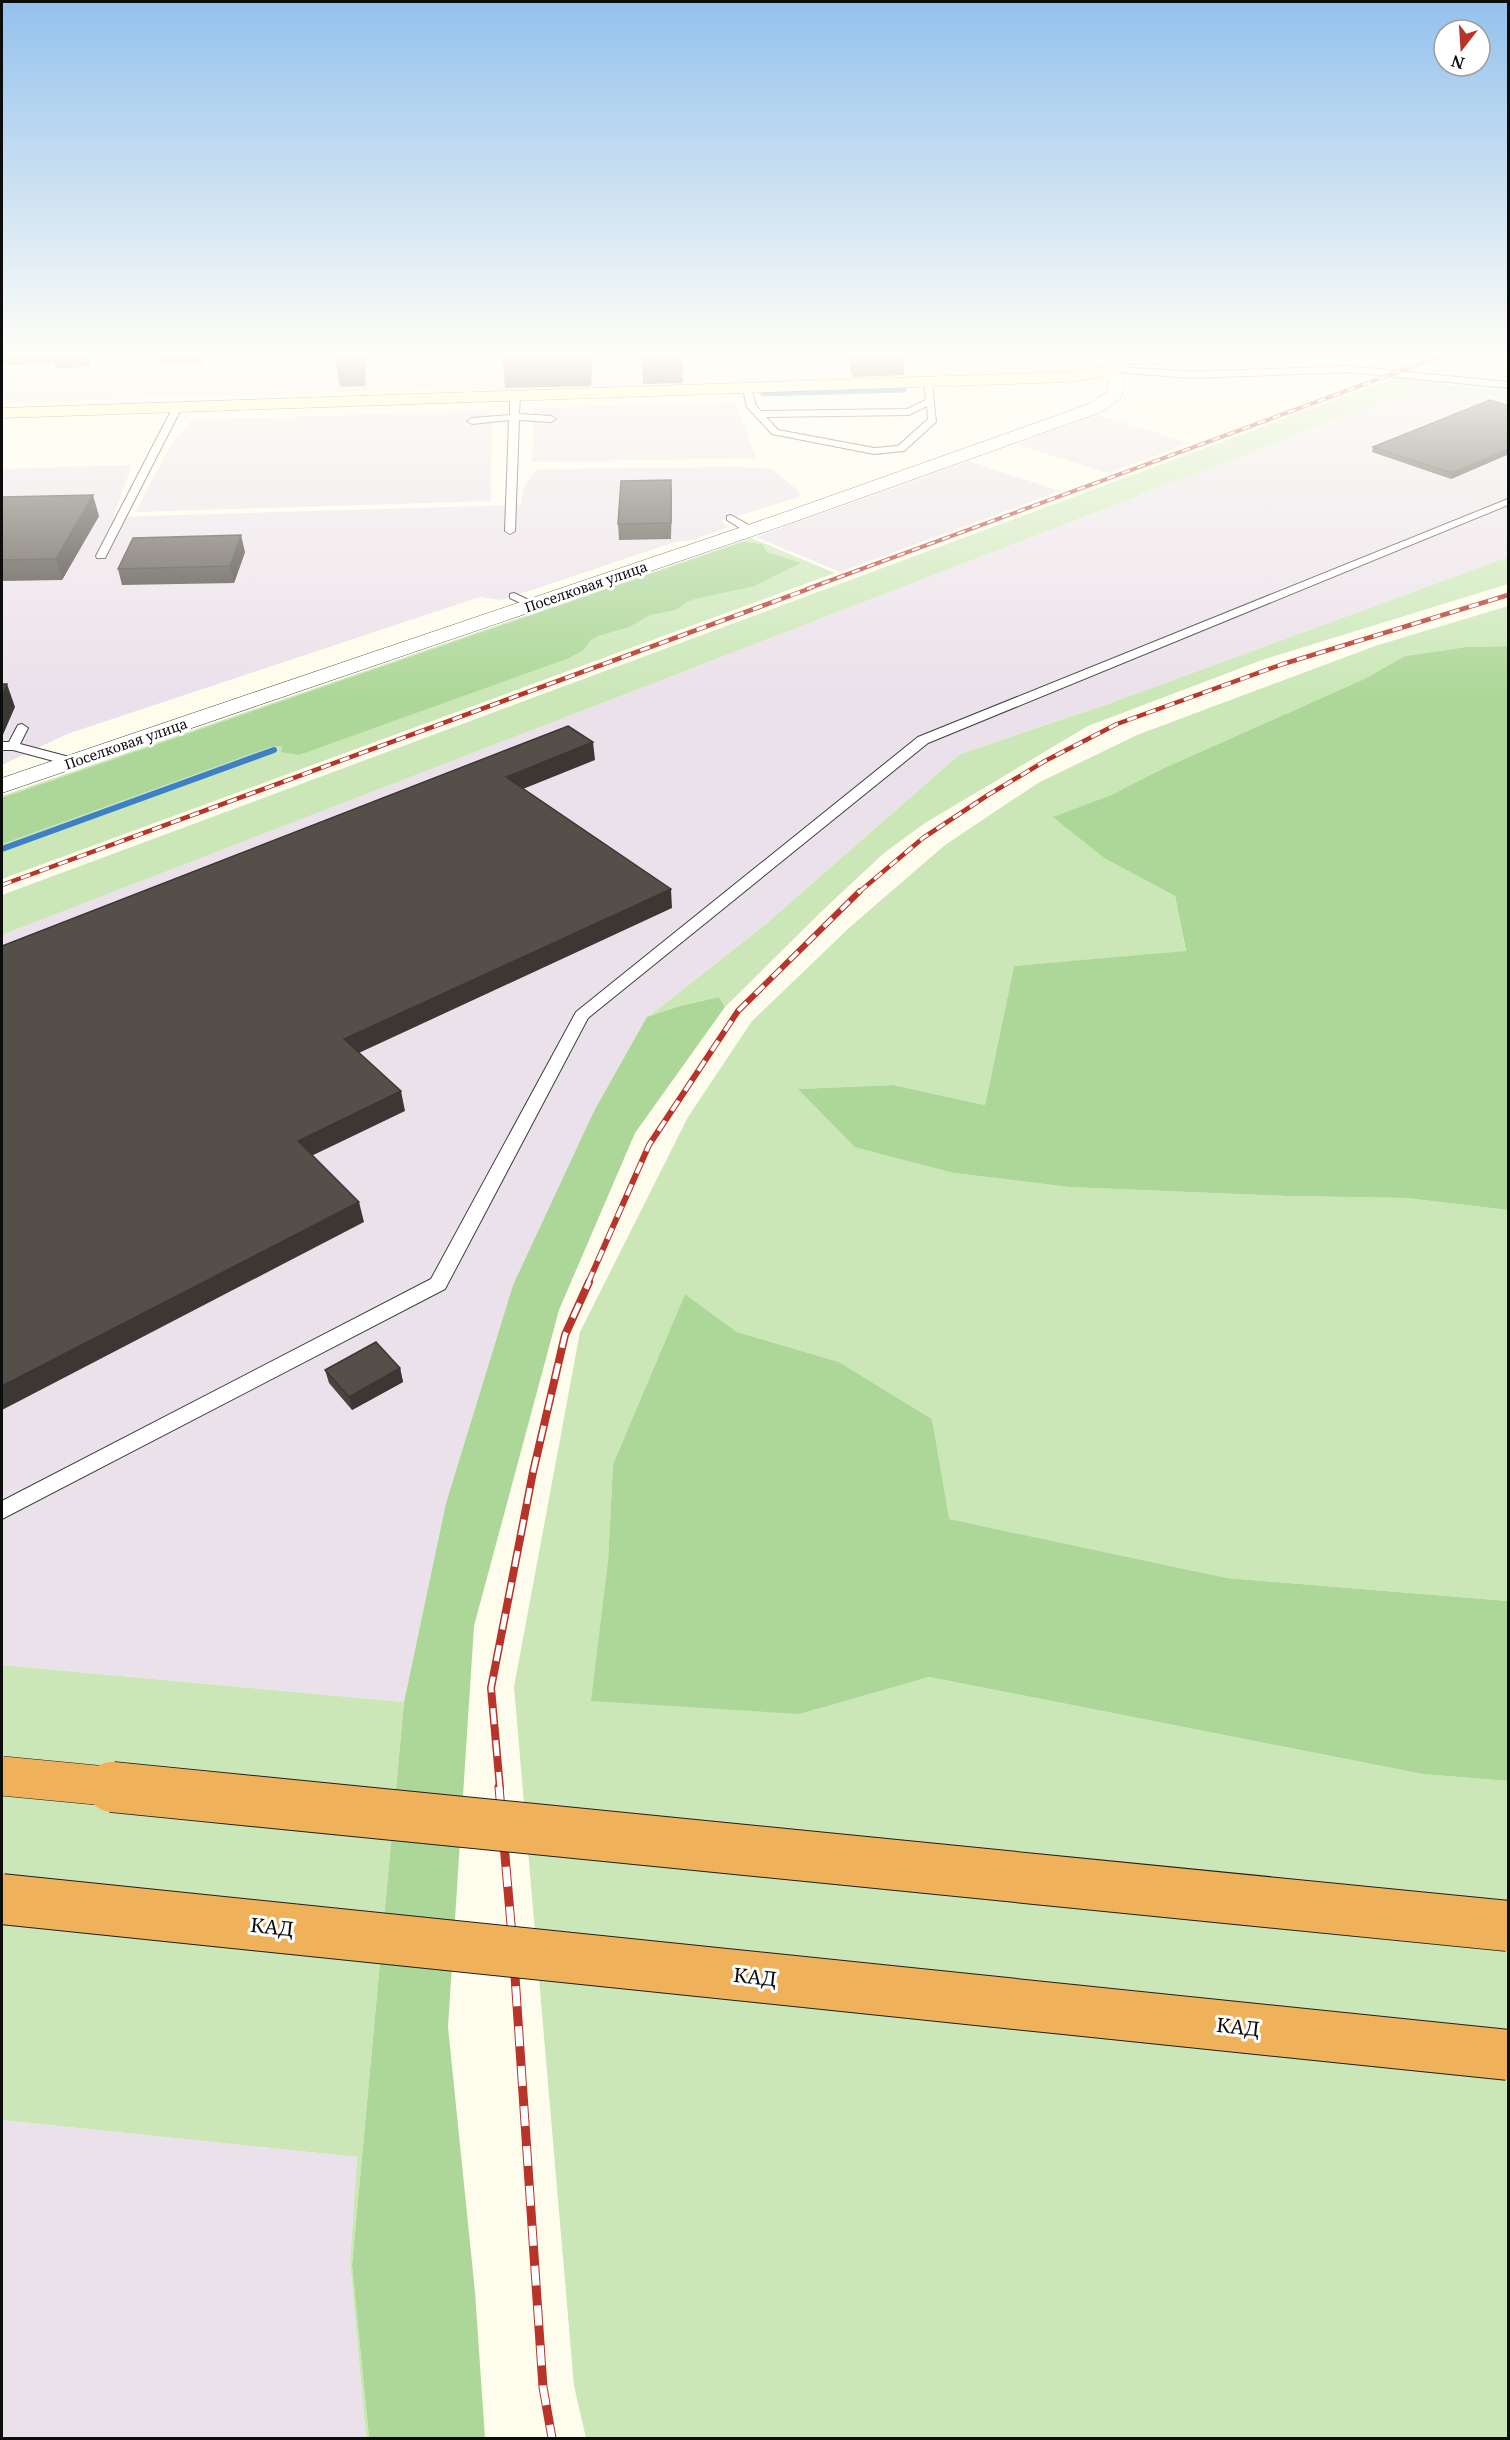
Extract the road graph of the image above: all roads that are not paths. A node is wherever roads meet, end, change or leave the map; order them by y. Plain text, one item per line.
1 (146, 468) edge
2 (512, 468) edge
3 (926, 468) edge
4 (1509, 502) edge
5 (731, 518) dead end
6 (750, 530) junction
7 (510, 531) dead end
8 (101, 556) dead end
9 (22, 728) dead end
10 (7, 746) edge
11 (72, 762) junction
12 (2, 786) edge
13 (2, 1511) edge
14 (2, 1776) edge
15 (2, 1899) edge
16 (1509, 1926) edge
17 (1509, 2055) edge

1 - 8 lane
2 - 7 lane
3 - 6 street, Поселковая улица
4 - 13 lane
5 - 6 lane
6 - 11 street, Поселковая улица
9 - 10 lane
10 - 11 lane
11 - 12 street, Поселковая улица
14 - 16 highway, bridge
15 - 17 highway, КАД, bridge

